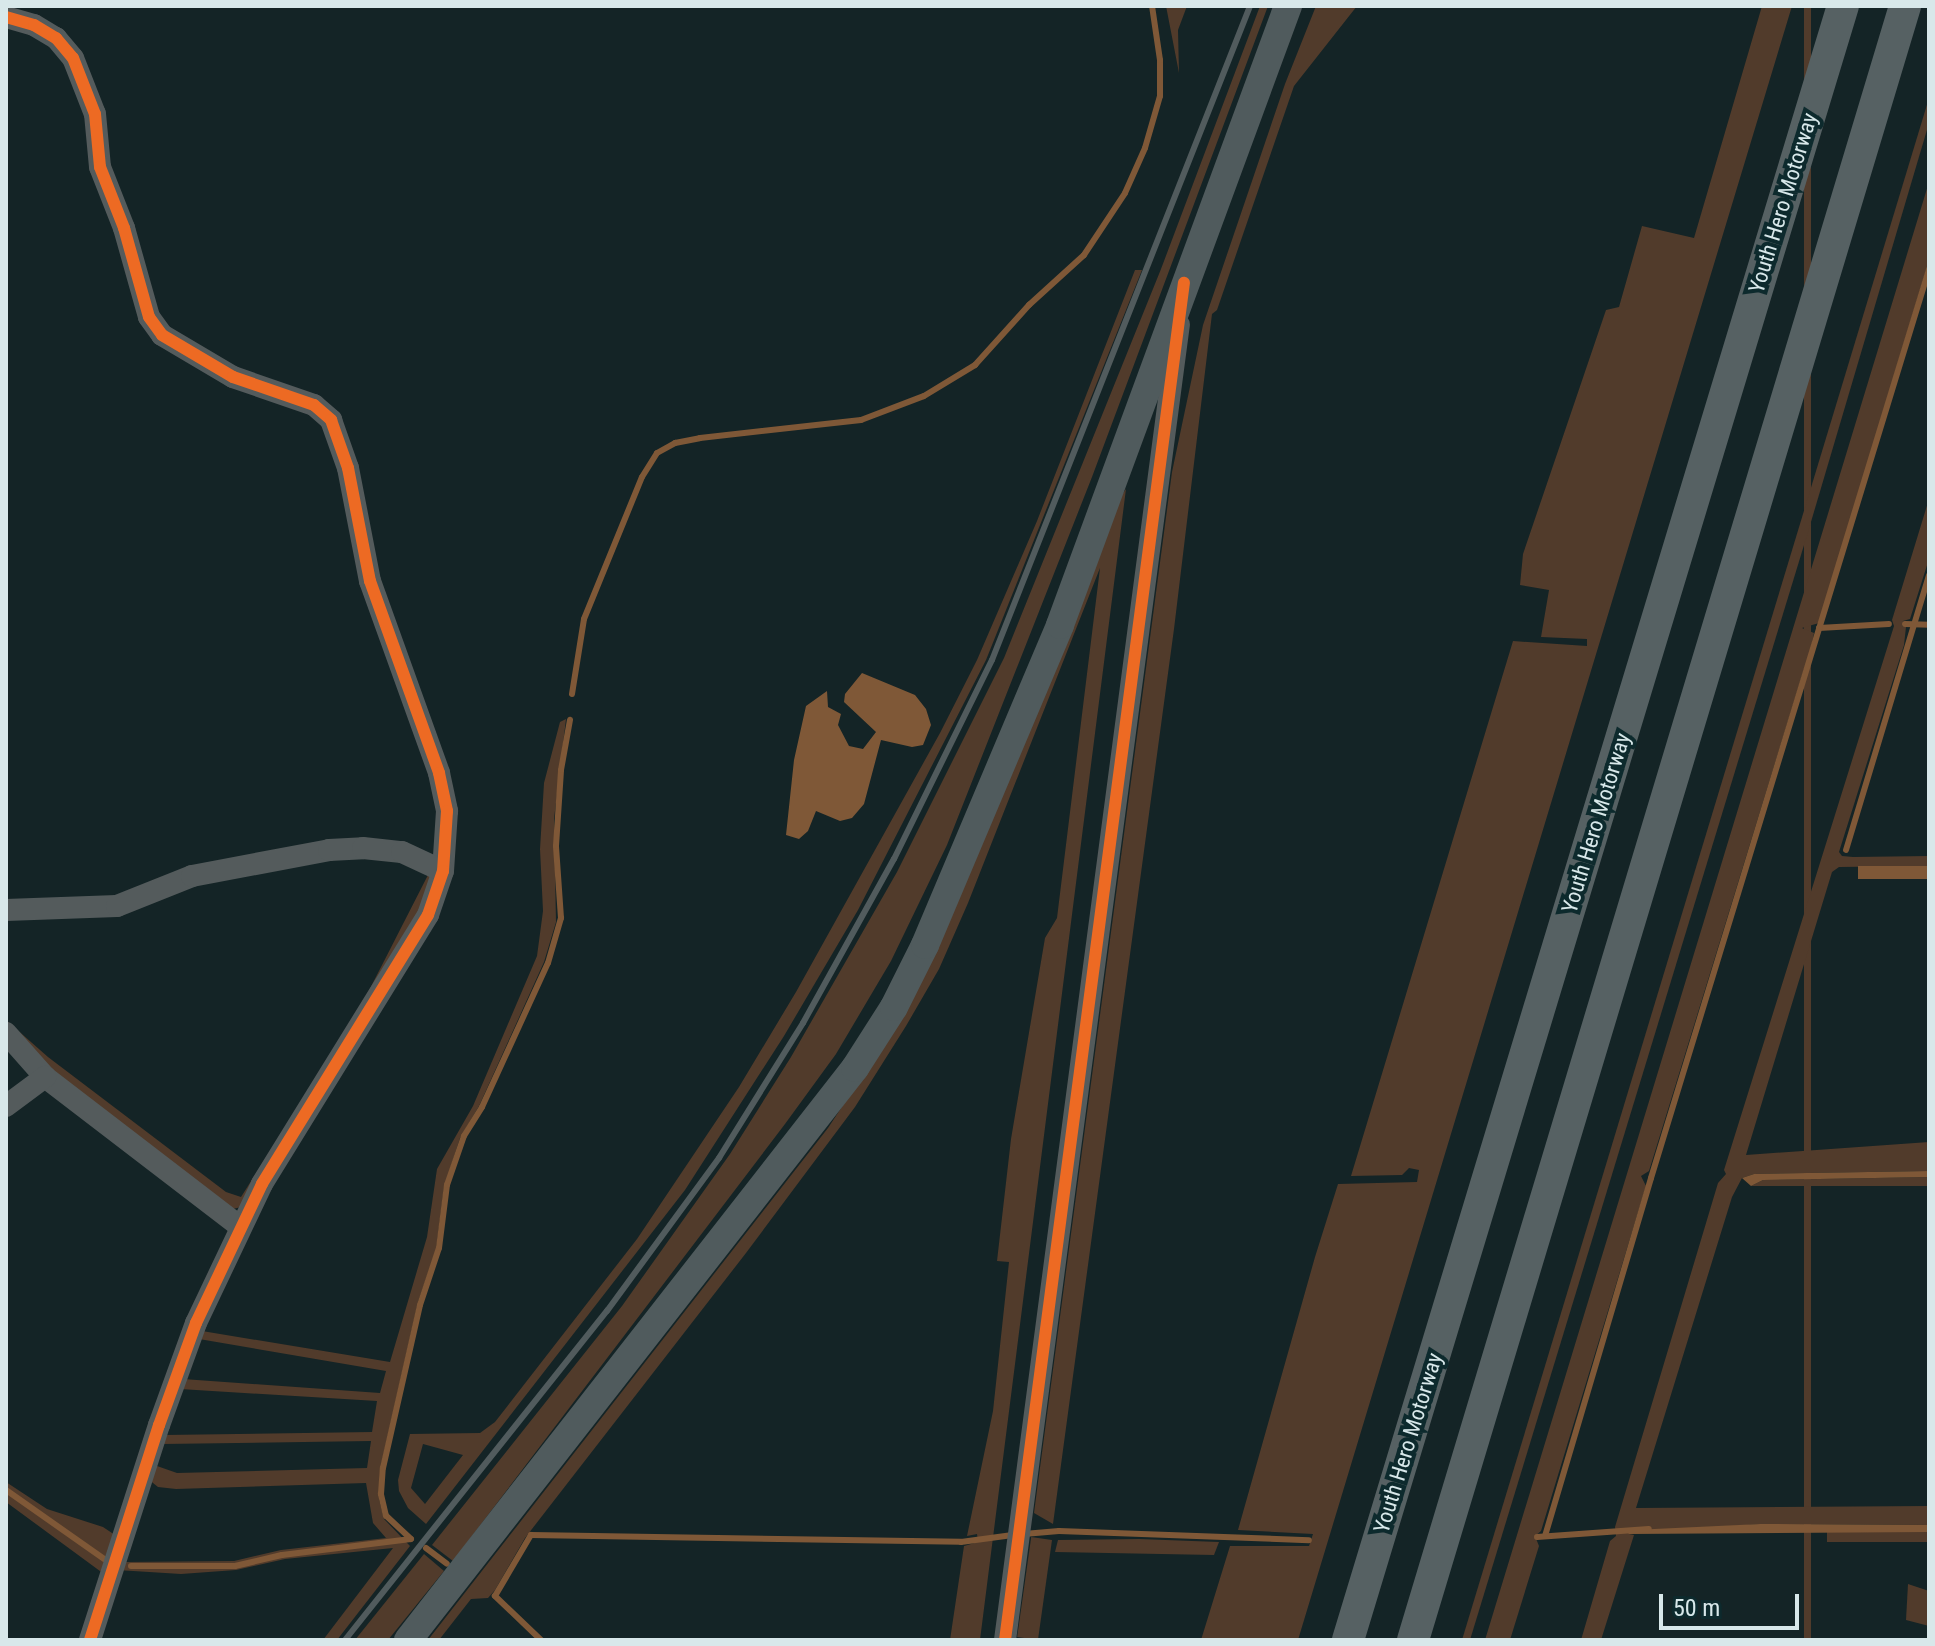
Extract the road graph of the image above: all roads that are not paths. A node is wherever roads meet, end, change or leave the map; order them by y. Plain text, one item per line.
1 (1288, 6) edge
2 (1843, 6) edge
3 (1905, 6) edge
4 (6, 17) edge
5 (1184, 283) junction
6 (443, 871) junction
7 (6, 910) edge
8 (6, 1033) edge
9 (45, 1077) junction
10 (6, 1106) edge
11 (239, 1226) junction
12 (90, 1640) edge
13 (408, 1640) edge
14 (1005, 1640) edge
15 (1348, 1640) edge
16 (1413, 1640) edge

1 - 5 main road
2 - 15 highway, Youth Hero Motorway
3 - 16 highway
4 - 6 street
5 - 13 main road
5 - 14 street
6 - 7 street
6 - 11 street
8 - 9 street
9 - 10 street
9 - 11 street
11 - 12 street

